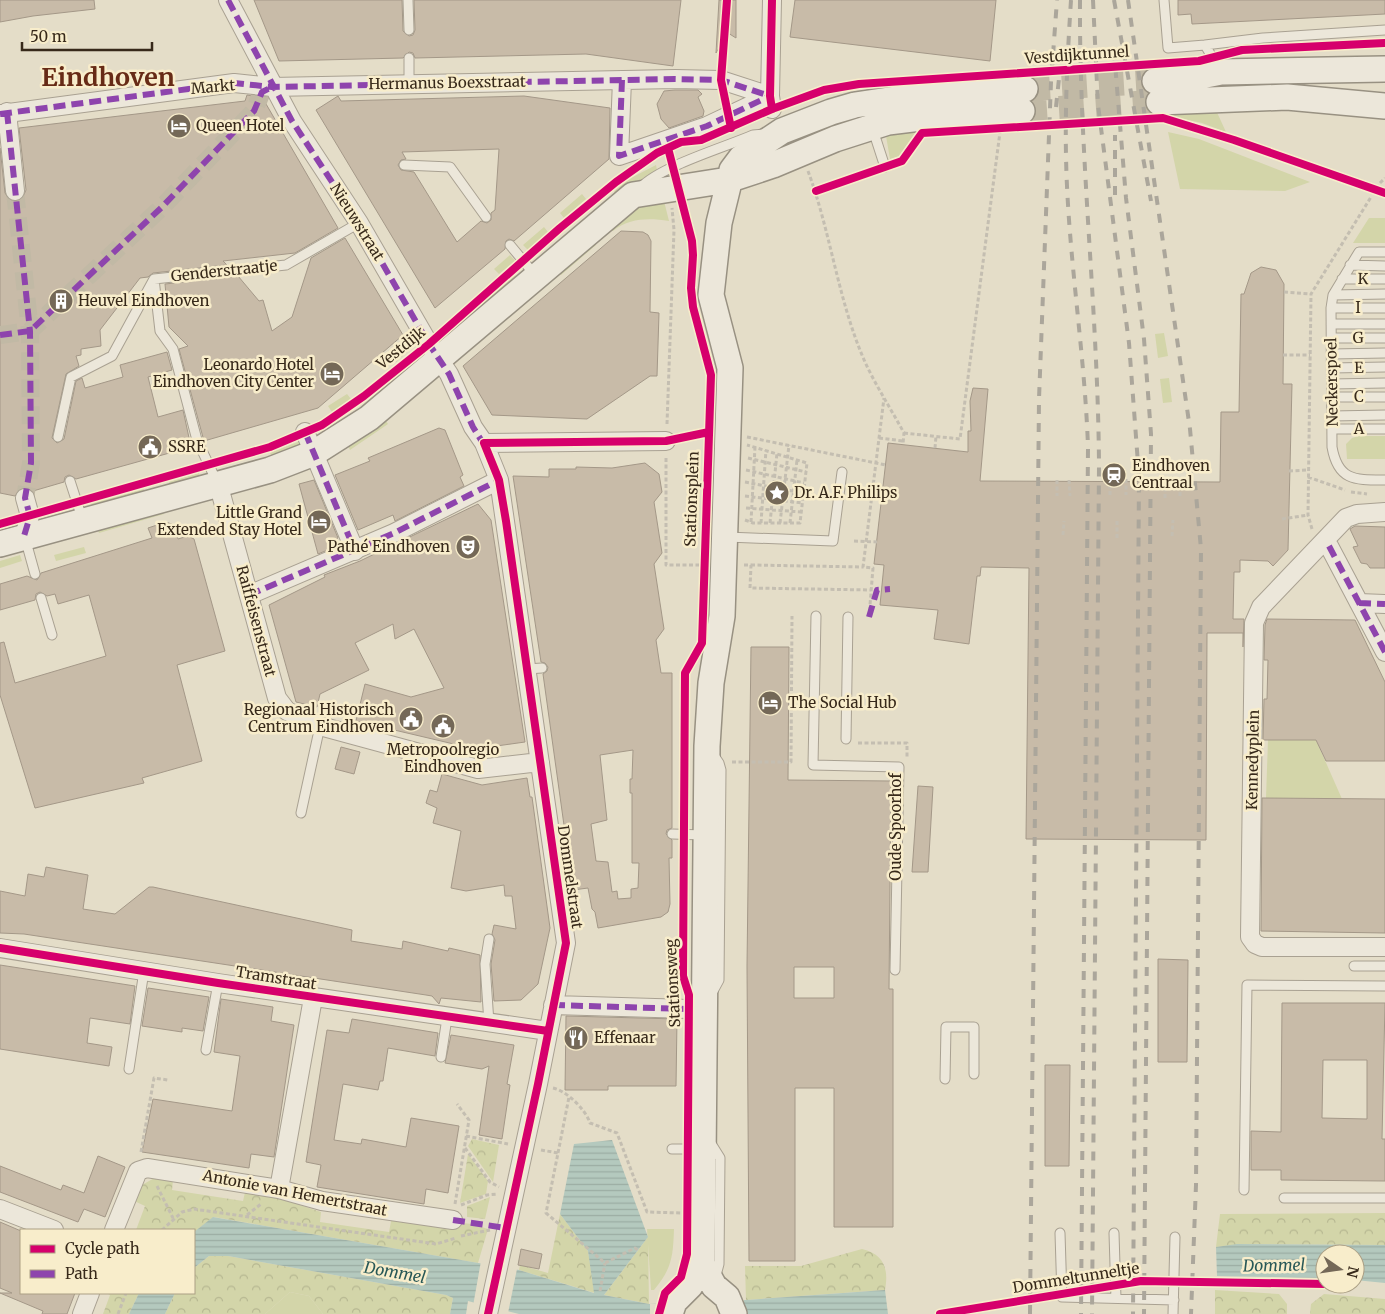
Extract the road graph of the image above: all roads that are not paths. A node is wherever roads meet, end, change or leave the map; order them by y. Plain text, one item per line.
1 (228, 0) edge
2 (408, 0) edge
3 (772, 0) edge
4 (1164, 0) edge
5 (409, 30) dead end
6 (1385, 30) edge
7 (1205, 45) junction
8 (409, 58) dead end
9 (1385, 69) edge
10 (1221, 72) junction
11 (622, 80) junction
12 (409, 84) junction
13 (266, 90) junction
14 (1373, 106) edge
15 (2, 110) edge
16 (775, 112) junction
17 (1385, 116) edge
18 (872, 126) junction
19 (404, 165) dead end
20 (885, 167) dead end
21 (728, 180) junction
22 (679, 186) junction
23 (15, 191) tunnel mouth
24 (633, 195) junction
25 (486, 217) dead end
26 (718, 222) junction
27 (359, 223) junction
28 (510, 245) dead end
29 (1385, 252) edge
30 (1350, 266) junction
31 (1385, 266) edge
32 (537, 277) junction
33 (154, 279) junction
34 (1342, 279) junction
35 (1385, 279) edge
36 (1385, 294) edge
37 (1333, 295) junction
38 (1331, 308) junction
39 (1385, 308) edge
40 (1331, 324) junction
41 (1385, 324) edge
42 (1332, 338) junction
43 (1385, 338) edge
44 (1385, 353) edge
45 (1332, 354) junction
46 (439, 359) junction
47 (1332, 368) junction
48 (1385, 368) edge
49 (1385, 383) edge
50 (1332, 384) junction
51 (1332, 397) junction
52 (1385, 397) edge
53 (1385, 415) edge
54 (1332, 416) junction
55 (1385, 429) edge
56 (1333, 430) junction
57 (58, 437) dead end
58 (666, 441) road end
59 (309, 443) junction
60 (484, 443) junction
61 (842, 472) dead end
62 (499, 480) junction
63 (1385, 480) edge
64 (70, 481) dead end
65 (218, 483) junction
66 (25, 498) tunnel mouth
67 (1385, 512) edge
68 (83, 521) junction
69 (24, 536) junction
70 (724, 537) junction
71 (1322, 541) road end
72 (0, 544) edge
73 (355, 551) junction
74 (35, 574) dead end
75 (250, 596) junction
76 (41, 598) dead end
77 (1359, 603) junction
78 (1385, 604) edge
79 (816, 616) dead end
80 (848, 616) dead end
81 (52, 635) dead end
82 (1385, 652) edge
83 (320, 726) junction
84 (846, 739) dead end
85 (713, 754) junction
86 (540, 762) junction
87 (301, 813) dead end
88 (672, 834) dead end
89 (706, 835) junction
90 (489, 939) dead end
91 (1385, 947) edge
92 (0, 948) edge
93 (1354, 966) dead end
94 (1385, 966) edge
95 (895, 970) dead end
96 (144, 971) junction
97 (218, 983) junction
98 (1385, 986) edge
99 (313, 998) junction
100 (553, 1006) junction
101 (690, 1008) junction
102 (447, 1018) junction
103 (489, 1023) junction
104 (548, 1031) junction
105 (206, 1050) dead end
106 (441, 1057) dead end
107 (129, 1069) dead end
108 (974, 1074) dead end
109 (945, 1079) dead end
110 (703, 1140) junction
111 (672, 1149) dead end
112 (279, 1190) junction
113 (1244, 1190) dead end
114 (1284, 1198) dead end
115 (1385, 1198) edge
116 (0, 1209) edge
117 (453, 1220) dead end
118 (51, 1229) edge
119 (114, 1229) edge
120 (1060, 1233) dead end
121 (1114, 1233) dead end
122 (1175, 1237) dead end
123 (702, 1264) junction
124 (90, 1294) edge
125 (1116, 1298) junction
126 (725, 1299) edge
127 (1174, 1300) junction
128 (672, 1308) edge
129 (82, 1314) edge
130 (488, 1314) edge
131 (1172, 1314) edge

1 - 13 street, Nieuwstraat
2 - 5 lane
3 - 16 street
4 - 7 lane
6 - 7 lane
7 - 10 lane
8 - 12 lane
9 - 10 street
10 - 14 street
11 - 12 street, Hermanus Boexstraat
11 - 16 street, Hermanus Boexstraat
11 - 16 street
12 - 13 street, Hermanus Boexstraat
13 - 15 street, Markt
13 - 27 street, Nieuwstraat
14 - 17 lane
15 - 23 street
16 - 18 street, Vestdijktunnel
16 - 21 street
16 - 24 lane
18 - 20 lane
18 - 21 street
19 - 25 lane
21 - 22 street
21 - 26 street
22 - 24 street
22 - 26 street
24 - 32 street
26 - 70 street
27 - 33 lane, Genderstraatje
27 - 46 street, Nieuwstraat
28 - 32 lane
29 - 30 lane, Neckerspoel
30 - 31 lane
30 - 34 lane, Neckerspoel
32 - 46 street
33 - 57 lane, Genderstraatje
33 - 65 lane, Raiffeisenstraat
34 - 35 lane, K
34 - 37 lane, Neckerspoel
36 - 37 lane
37 - 38 lane, Neckerspoel
38 - 39 lane, I
38 - 40 lane, Neckerspoel
40 - 41 lane
40 - 42 lane, Neckerspoel
42 - 43 lane, G
42 - 45 lane, Neckerspoel
44 - 45 lane
45 - 47 lane, Neckerspoel
46 - 59 street
46 - 60 street, Dommelstraat
47 - 48 lane, E
47 - 50 lane, Neckerspoel
49 - 50 lane
50 - 51 lane, Neckerspoel
51 - 52 lane, C
51 - 54 lane, Neckerspoel
53 - 54 lane
54 - 56 lane, Neckerspoel
55 - 56 lane, A
56 - 63 lane, Neckerspoel
58 - 60 street, Stationsplein
59 - 65 street
59 - 73 street
60 - 62 street, Dommelstraat
61 - 70 lane
62 - 73 street
62 - 86 street, Dommelstraat
64 - 68 lane
65 - 68 street
65 - 75 street, Raiffeisenstraat
66 - 69 street
67 - 91 street, Kennedyplein
68 - 69 street
69 - 72 street
69 - 74 lane
70 - 85 street, Stationsweg
71 - 77 street
73 - 75 street
75 - 83 street, Raiffeisenstraat
76 - 81 lane
77 - 78 street
77 - 82 street
79 - 95 lane, Oude Spoorhof
80 - 84 lane
83 - 86 street, Raiffeisenstraat
83 - 87 lane
85 - 89 street, Stationsweg
85 - 101 lane
86 - 100 street, Dommelstraat
88 - 89 lane
89 - 101 street, Stationsweg
90 - 103 lane
92 - 96 street, Tramstraat
93 - 94 lane
96 - 97 street, Tramstraat
96 - 107 lane
97 - 99 street, Tramstraat
97 - 105 lane
98 - 113 lane
99 - 102 street, Tramstraat
99 - 112 street
100 - 101 street
100 - 104 street, Dommelstraat
101 - 110 street, Stationsweg
102 - 103 street, Tramstraat
102 - 106 lane
103 - 104 street, Tramstraat
104 - 130 street, Dommelstraat
108 - 109 lane
110 - 111 lane
110 - 123 street, Stationsweg
110 - 126 lane
112 - 117 street, Antonie van Hemertstraat
112 - 119 street, Antonie van Hemertstraat
114 - 115 lane
116 - 118 street
120 - 125 lane
121 - 125 lane
122 - 127 lane
123 - 126 street, Stationsweg
123 - 128 street, Stationsweg
124 - 129 street
125 - 127 lane
127 - 131 lane

